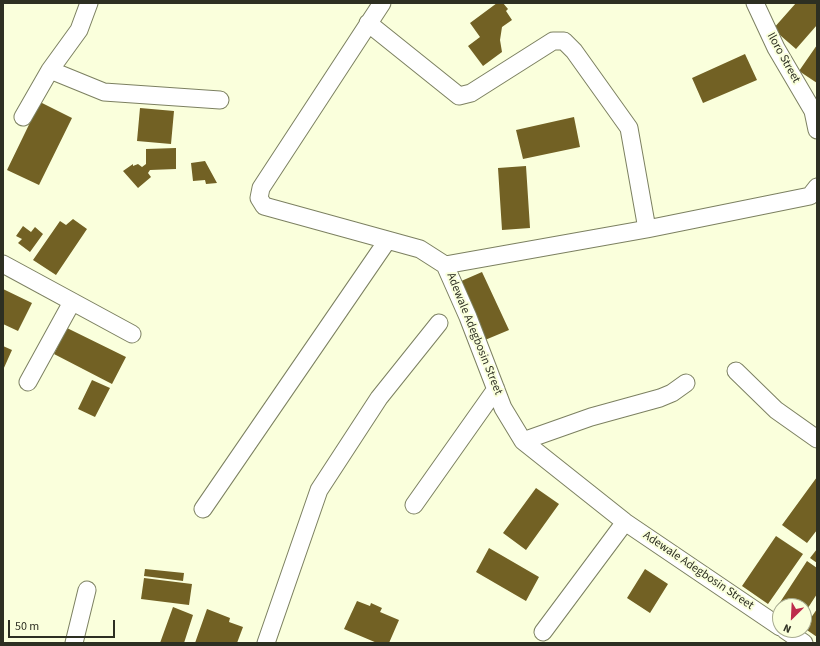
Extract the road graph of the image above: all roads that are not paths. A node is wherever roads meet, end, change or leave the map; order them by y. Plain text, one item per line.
1 (89, 3) edge
2 (382, 3) edge
3 (755, 3) edge
4 (368, 23) junction
5 (50, 70) junction
6 (220, 100) dead end
7 (815, 111) edge
8 (23, 117) dead end
9 (817, 130) edge
10 (817, 187) edge
11 (647, 229) junction
12 (387, 241) junction
13 (3, 264) edge
14 (445, 265) junction
15 (72, 302) junction
16 (439, 323) dead end
17 (132, 334) dead end
18 (736, 371) dead end
19 (28, 382) dead end
20 (686, 382) dead end
21 (496, 389) junction
22 (817, 439) edge
23 (522, 441) junction
24 (414, 504) dead end
25 (203, 509) dead end
26 (625, 522) junction
27 (87, 590) dead end
28 (772, 622) edge
29 (543, 632) dead end
30 (74, 643) edge
31 (266, 643) edge

1 - 5 street
2 - 4 street, Adewale Adegbosin Street
3 - 7 street, Iloro Street
4 - 11 street
4 - 12 street, Adewale Adegbosin Street
5 - 6 street
5 - 8 street
7 - 9 street, Iloro Street
10 - 11 street
11 - 14 street
12 - 14 street, Adewale Adegbosin Street
12 - 25 street
13 - 15 street
14 - 21 street, Adewale Adegbosin Street
15 - 17 street
15 - 19 street
16 - 31 street
18 - 22 street
20 - 23 street
21 - 23 street, Adewale Adegbosin Street
21 - 24 street
23 - 26 street, Adewale Adegbosin Street
26 - 28 street, Adewale Adegbosin Street
26 - 29 street
27 - 30 street

